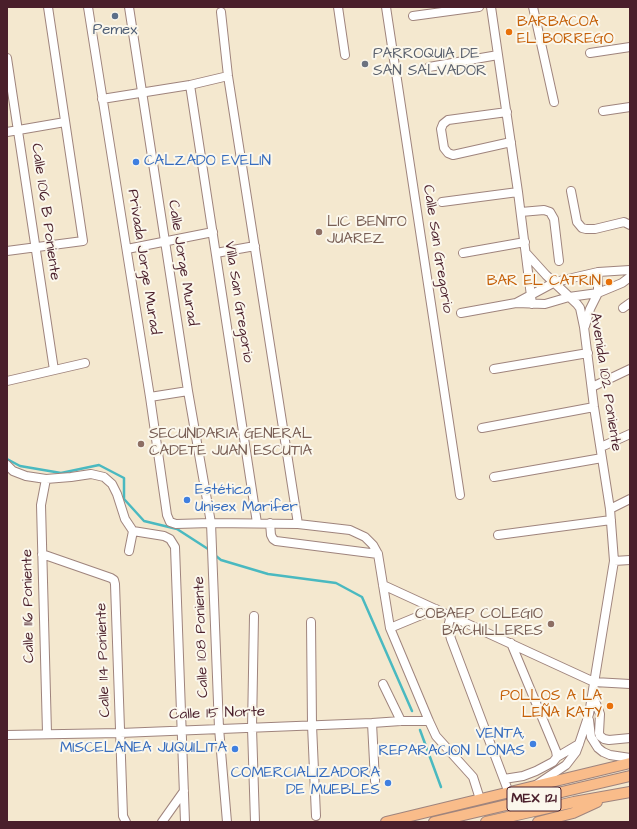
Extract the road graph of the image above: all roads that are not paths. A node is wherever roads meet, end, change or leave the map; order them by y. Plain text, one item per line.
1 (48, 7) edge
2 (88, 7) edge
3 (129, 7) edge
4 (338, 7) edge
5 (386, 7) edge
6 (479, 7) edge
7 (491, 7) edge
8 (534, 7) edge
9 (221, 12) dead end
10 (413, 16) dead end
11 (630, 47) edge
12 (590, 53) dead end
13 (345, 55) dead end
14 (498, 55) junction
15 (7, 58) edge
16 (429, 67) dead end
17 (228, 76) junction
18 (190, 85) junction
19 (142, 93) junction
20 (102, 99) junction
21 (554, 102) dead end
22 (630, 107) edge
23 (603, 111) dead end
24 (507, 112) junction
25 (65, 122) junction
26 (18, 130) junction
27 (7, 132) edge
28 (511, 142) junction
29 (570, 190) dead end
30 (518, 192) junction
31 (442, 202) dead end
32 (521, 212) junction
33 (630, 225) edge
34 (213, 232) junction
35 (165, 241) junction
36 (525, 242) junction
37 (255, 246) junction
38 (36, 247) junction
39 (127, 249) junction
40 (7, 251) edge
41 (216, 253) junction
42 (463, 253) dead end
43 (527, 254) junction
44 (559, 262) dead end
45 (630, 270) edge
46 (598, 272) junction
47 (630, 277) edge
48 (555, 282) junction
49 (598, 293) junction
50 (530, 295) junction
51 (569, 297) junction
52 (516, 302) junction
53 (532, 304) junction
54 (461, 313) dead end
55 (584, 326) junction
56 (588, 353) junction
57 (85, 363) dead end
58 (494, 369) dead end
59 (630, 369) edge
60 (54, 370) junction
61 (7, 381) edge
62 (592, 387) junction
63 (188, 391) junction
64 (150, 397) junction
65 (594, 407) junction
66 (482, 428) dead end
67 (630, 434) edge
68 (601, 447) junction
69 (602, 458) junction
70 (7, 465) edge
71 (494, 477) dead end
72 (46, 479) junction
73 (460, 495) dead end
74 (630, 499) edge
75 (610, 509) junction
76 (611, 520) junction
77 (211, 523) junction
78 (258, 523) junction
79 (270, 523) junction
80 (298, 524) junction
81 (133, 531) junction
82 (498, 535) dead end
83 (129, 551) dead end
84 (42, 554) junction
85 (378, 554) junction
86 (630, 560) edge
87 (614, 561) junction
88 (383, 585) junction
89 (436, 609) junction
90 (451, 615) junction
91 (254, 616) dead end
92 (311, 622) dead end
93 (390, 628) junction
94 (511, 643) junction
95 (594, 682) junction
96 (383, 684) dead end
97 (630, 684) edge
98 (592, 697) junction
99 (589, 714) junction
100 (401, 721) junction
101 (429, 721) junction
102 (372, 723) junction
103 (312, 725) junction
104 (219, 728) junction
105 (252, 728) junction
106 (182, 730) junction
107 (46, 733) junction
108 (120, 733) junction
109 (7, 735) edge
110 (630, 738) edge
111 (579, 744) junction
112 (557, 758) junction
113 (630, 758) edge
114 (630, 763) edge
115 (630, 776) edge
116 (504, 779) junction
117 (375, 781) dead end
118 (532, 787) junction
119 (184, 791) junction
120 (630, 792) edge
121 (509, 793) junction
122 (611, 796) junction
123 (480, 800) junction
124 (316, 816) dead end
125 (124, 819) edge
126 (162, 822) edge
127 (185, 822) edge
128 (227, 822) edge
129 (255, 822) edge
130 (386, 822) edge
131 (434, 822) edge
132 (486, 822) edge
133 (538, 822) edge

1 - 25 street
2 - 20 street, Privada Jorge Murad
3 - 19 street, Calle Jorge Murad
4 - 13 street
5 - 73 street, Calle San Gregorio
6 - 10 street
7 - 14 street
8 - 21 street
9 - 17 street
11 - 12 street
14 - 16 street
14 - 24 street
15 - 26 street, Calle 106 B Poniente
17 - 18 street
17 - 37 street
18 - 19 street
18 - 34 street, Villa San Gregorio
19 - 20 street
19 - 35 street, Calle Jorge Murad
20 - 39 street, Privada Jorge Murad
22 - 23 street
24 - 28 street
24 - 28 street
25 - 26 street
25 - 38 street
26 - 27 street
26 - 38 street, Calle 106 B Poniente
28 - 30 street
29 - 33 street
30 - 31 street
30 - 32 street
32 - 36 street
32 - 44 street
34 - 35 street
34 - 41 street, Villa San Gregorio
35 - 39 street
35 - 63 street, Calle Jorge Murad
36 - 42 street
36 - 43 street
37 - 41 street
37 - 80 street
38 - 40 street
38 - 60 street, Calle 106 B Poniente
39 - 64 street, Privada Jorge Murad
41 - 78 street, Villa San Gregorio
43 - 48 street, Avenida 102 Poniente
43 - 50 street
45 - 46 street
46 - 48 street
46 - 49 street
47 - 49 street
48 - 50 street
48 - 51 street, Avenida 102 Poniente
49 - 51 street
49 - 55 street
50 - 52 street
50 - 53 street
51 - 53 street
51 - 55 street, Avenida 102 Poniente
52 - 53 street
52 - 54 street
55 - 56 street, Avenida 102 Poniente
56 - 58 street
56 - 62 street, Avenida 102 Poniente
57 - 60 street
59 - 62 street
60 - 61 street
62 - 65 street, Avenida 102 Poniente
63 - 64 street
63 - 77 street, Calle Jorge Murad
64 - 77 street, Privada Jorge Murad
65 - 66 street
65 - 68 street, Avenida 102 Poniente
67 - 68 street
68 - 69 street, Avenida 102 Poniente
69 - 71 street
69 - 75 street, Avenida 102 Poniente
70 - 72 street
72 - 81 street
72 - 84 street, Calle 116 Poniente
74 - 75 street
75 - 76 street, Avenida 102 Poniente
76 - 82 street
76 - 87 street, Avenida 102 Poniente
77 - 78 street
77 - 104 street, Calle 108 Poniente
78 - 79 street
79 - 80 street
79 - 85 street
80 - 85 street
81 - 83 street
81 - 106 street
84 - 107 street, Calle 116 Poniente
84 - 108 street, Calle 114 Poniente
85 - 88 street
86 - 87 street
87 - 95 street, Avenida 102 Poniente
88 - 89 street
88 - 93 street
89 - 90 street
89 - 93 street
90 - 94 street
90 - 116 street
91 - 105 street
92 - 103 street
93 - 101 street
94 - 95 street
94 - 112 street
95 - 97 street
95 - 98 street, Avenida 102 Poniente
96 - 100 street
98 - 99 street, Avenida 102 Poniente
98 - 110 street
99 - 111 street, Avenida 102 Poniente
99 - 113 street, Avenida 102 Poniente
100 - 101 street, Calle 15 Norte
100 - 102 street, Calle 15 Norte
101 - 123 street
102 - 103 street, Calle 15 Norte
102 - 117 street
103 - 105 street, Calle 15 Norte
103 - 124 street
104 - 105 street, Calle 15 Norte
104 - 106 street, Calle 15 Norte
104 - 128 street, Calle 108 Poniente
105 - 129 street
106 - 108 street, Calle 15 Norte
106 - 119 street
107 - 108 street, Calle 15 Norte
107 - 109 street, Calle 15 Norte
108 - 125 street, Calle 114 Poniente
111 - 112 street
111 - 118 street, Avenida 102 Poniente
112 - 116 street
114 - 118 main road
115 - 131 main road, MEX 121
116 - 121 street
118 - 121 main road
119 - 126 street
119 - 127 street
120 - 122 main road, MEX 121
121 - 123 main road
122 - 132 main road, MEX 121
122 - 133 main road
123 - 130 main road

